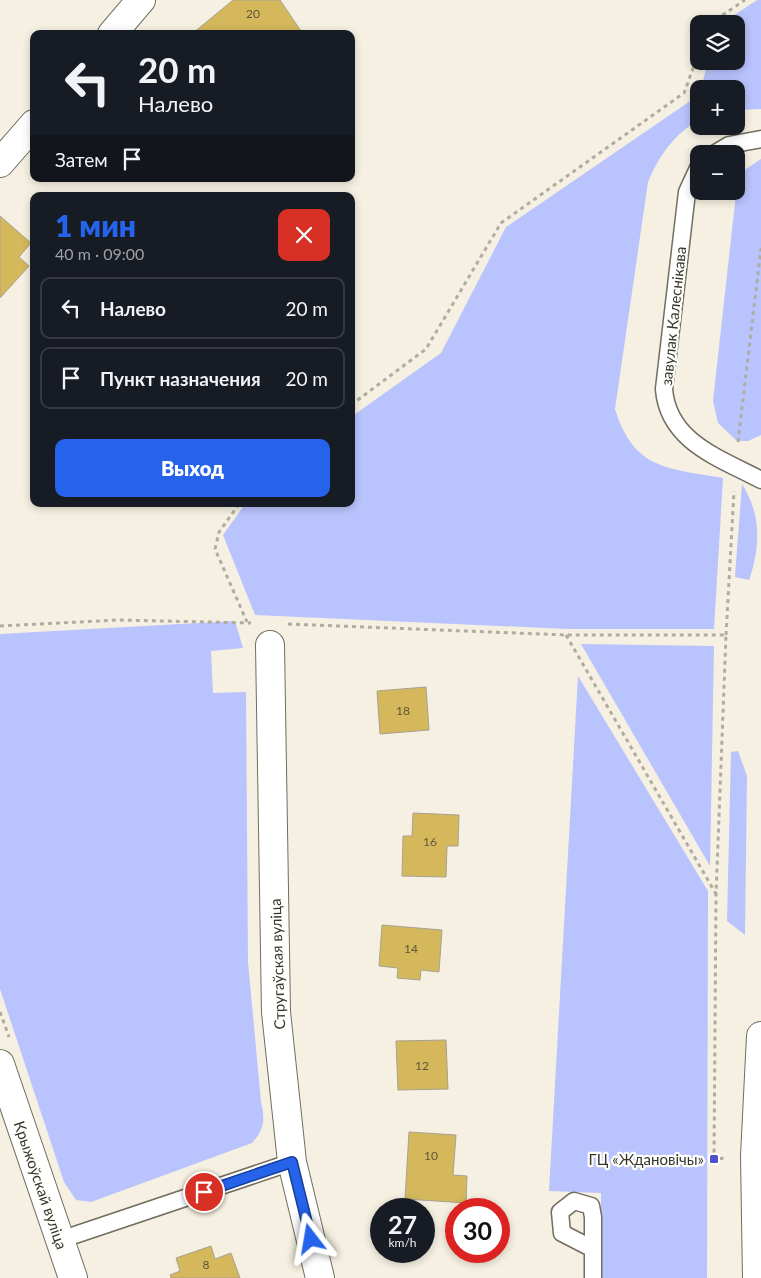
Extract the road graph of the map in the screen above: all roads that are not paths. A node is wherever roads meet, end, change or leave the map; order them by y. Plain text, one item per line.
1 (141, 0) edge
2 (115, 30) edge
3 (30, 129) edge
4 (761, 139) edge
5 (729, 145) edge
6 (0, 163) edge
7 (690, 186) edge
8 (761, 480) edge
9 (260, 633) road end
10 (761, 1036) edge
11 (0, 1064) edge
12 (292, 1162) junction
13 (60, 1240) junction
14 (593, 1249) dead end
15 (73, 1278) edge
16 (320, 1278) edge
17 (592, 1278) edge
18 (758, 1278) edge

1 - 2 street
3 - 6 street
4 - 5 lane
7 - 8 lane, завулак Калеснікава
9 - 12 street, Стругаўская вуліца
10 - 18 street
11 - 13 street, Крыжоўскай вуліца
12 - 13 lane
12 - 16 street, Стругаўская вуліца
13 - 15 street, Крыжоўскай вуліца
14 - 17 lane

